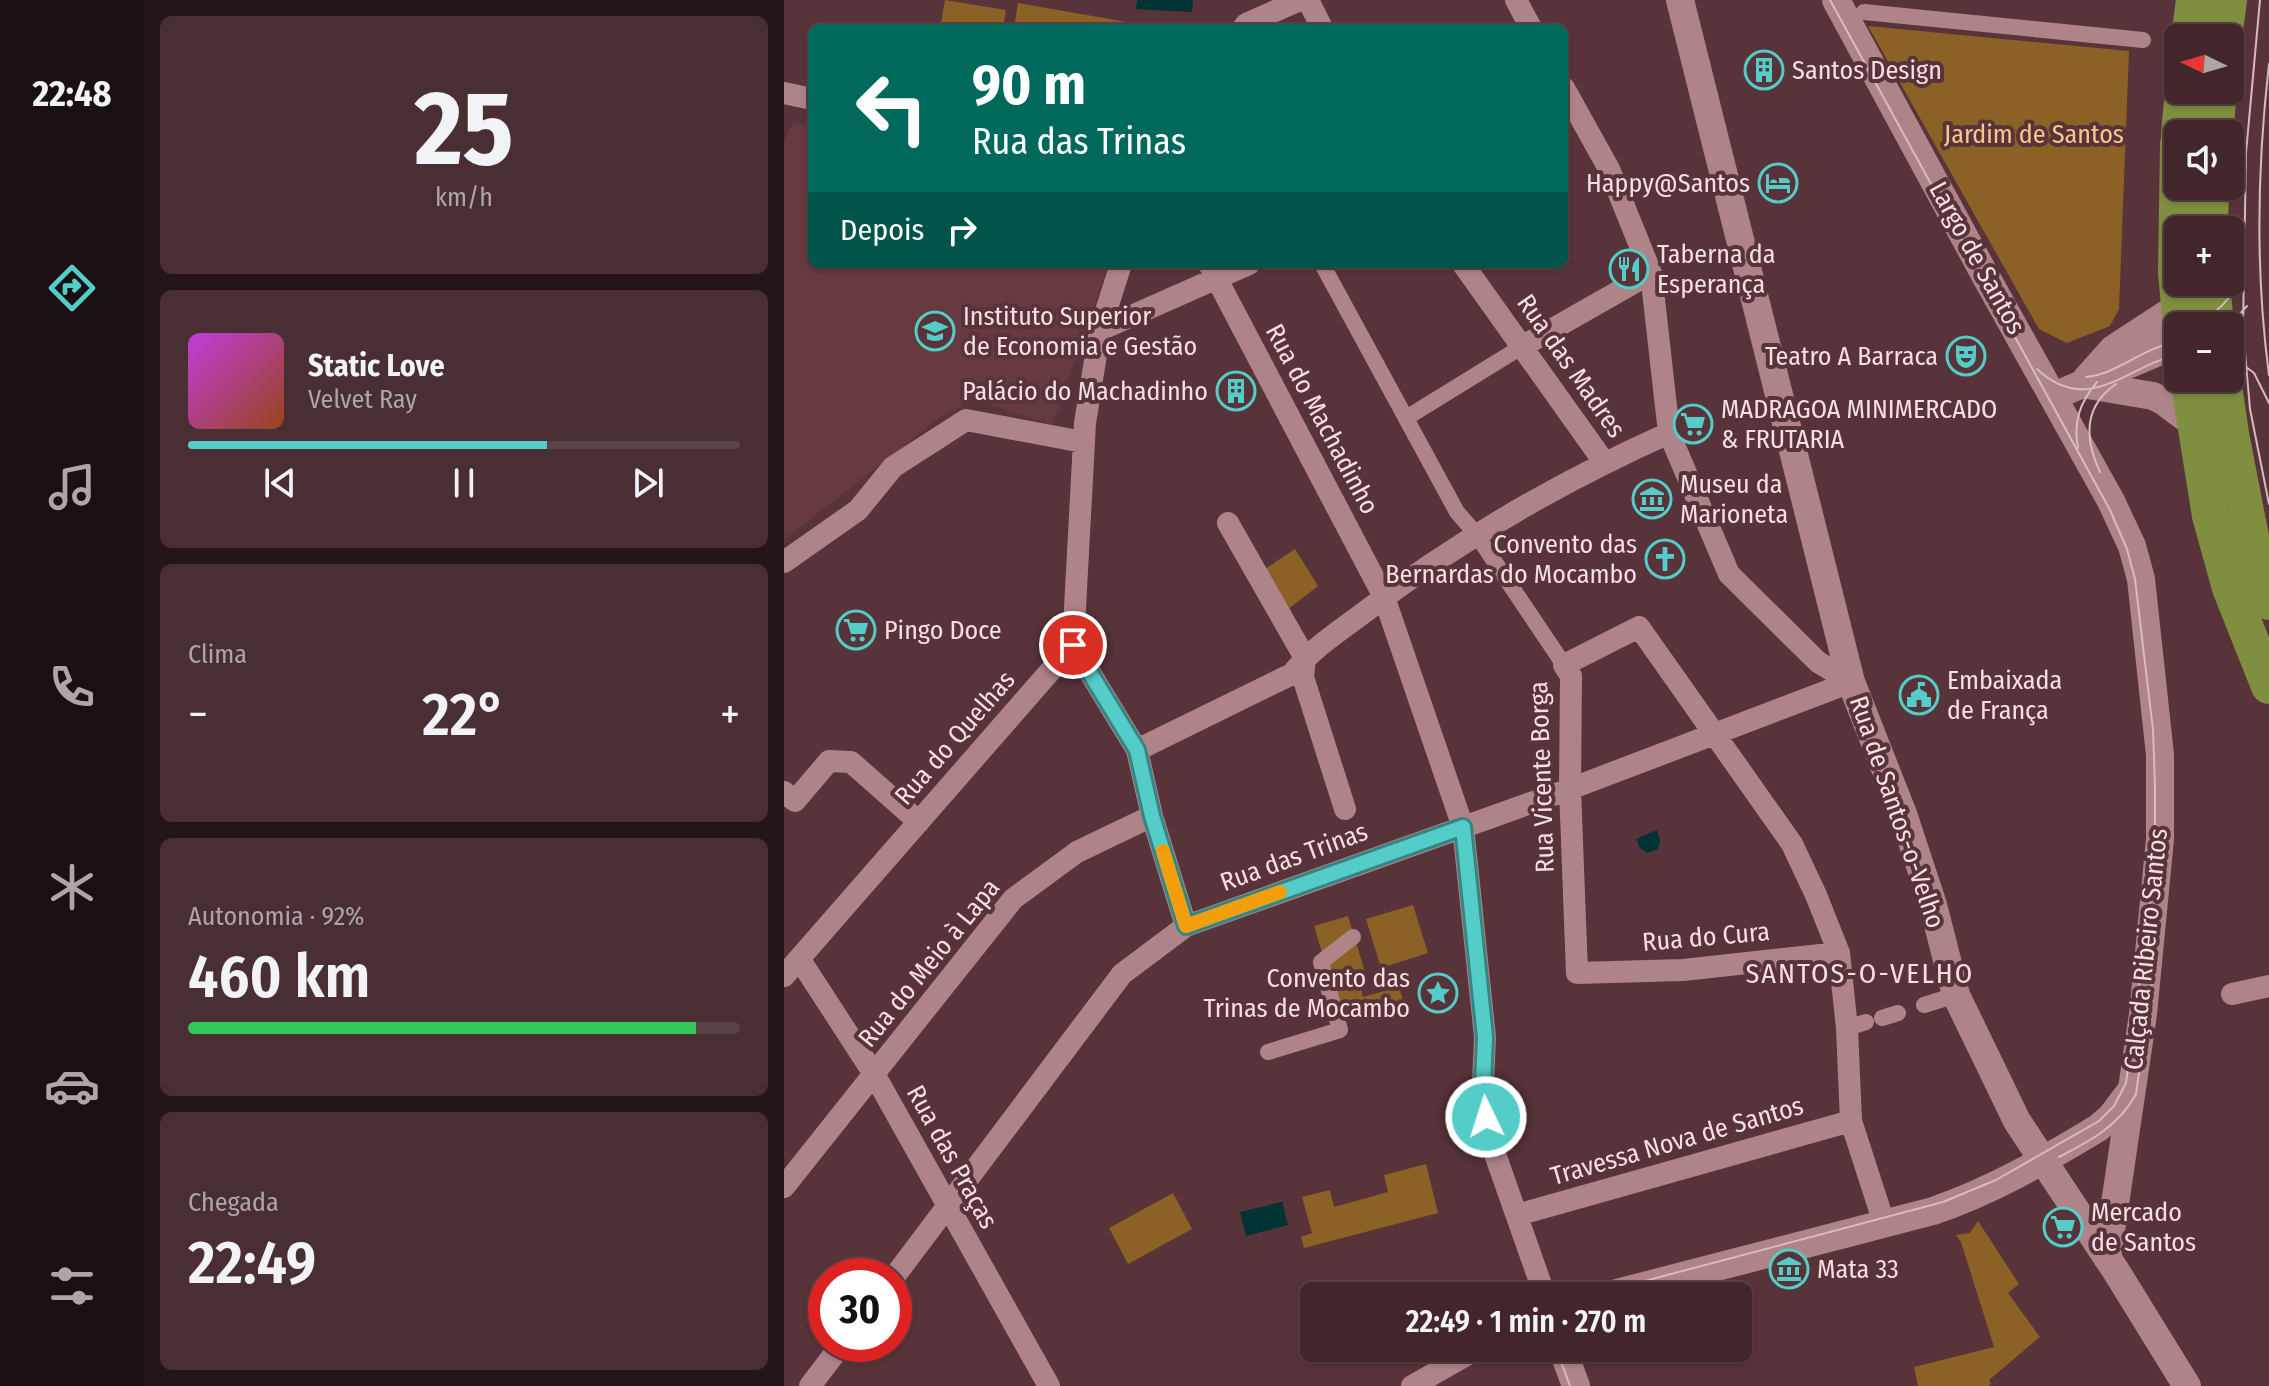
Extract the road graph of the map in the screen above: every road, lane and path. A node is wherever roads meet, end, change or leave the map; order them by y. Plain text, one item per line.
1 (1300, 0) edge
2 (1308, 0) edge
3 (1516, 0) edge
4 (1680, 0) edge
5 (1836, 0) edge
6 (2194, 0) edge
7 (2229, 0) edge
8 (1864, 12) dead end
9 (1251, 24) edge
10 (1320, 24) edge
11 (1529, 24) edge
12 (2191, 24) edge
13 (2226, 24) edge
14 (2143, 40) dead end
15 (784, 93) edge
16 (1568, 95) edge
17 (808, 98) edge
18 (2176, 200) edge
19 (1120, 268) edge
20 (1324, 268) edge
21 (1466, 268) edge
22 (1213, 271) edge
23 (1651, 273) junction
24 (2195, 312) edge
25 (2164, 329) edge
26 (1100, 330) junction
27 (1523, 346) junction
28 (2081, 384) junction
29 (2190, 392) edge
30 (2225, 392) edge
31 (2054, 396) junction
32 (1406, 418) junction
33 (2194, 424) junction
34 (1669, 433) junction
35 (1083, 442) junction
36 (1604, 462) junction
37 (1228, 523) dead end
38 (1476, 534) junction
39 (784, 562) edge
40 (1384, 597) junction
41 (2269, 602) edge
42 (1073, 645) junction
43 (1564, 665) junction
44 (1304, 668) junction
45 (1851, 682) junction
46 (2269, 686) edge
47 (1715, 733) junction
48 (1137, 750) junction
49 (1570, 789) junction
50 (784, 792) edge
51 (1345, 809) dead end
52 (1152, 816) junction
53 (919, 822) junction
54 (1463, 827) junction
55 (1186, 926) junction
56 (1353, 937) dead end
57 (1839, 953) junction
58 (792, 968) edge
59 (1577, 973) joint
60 (2269, 986) edge
61 (2232, 994) dead end
62 (1956, 995) junction
63 (1924, 1005) dead end
64 (1268, 1052) dead end
65 (874, 1074) junction
66 (2130, 1092) junction
67 (1851, 1121) junction
68 (2042, 1160) junction
69 (784, 1187) edge
70 (947, 1207) junction
71 (1517, 1215) junction
72 (1884, 1223) junction
73 (908, 1258) edge
74 (2107, 1258) junction
75 (1540, 1282) edge
76 (1659, 1282) edge
77 (828, 1362) edge
78 (1454, 1362) edge
79 (1567, 1362) edge
80 (810, 1386) edge
81 (1049, 1386) edge
82 (1412, 1386) edge
83 (1576, 1386) edge
84 (2187, 1386) edge

1 - 9 street
2 - 10 street
3 - 11 street
4 - 45 street, Rua de Santos-o-Velho
5 - 31 street, Largo de Santos
6 - 12 main road
7 - 13 main road
8 - 14 street
15 - 17 street
16 - 23 street
18 - 24 main road
19 - 26 street
20 - 32 street, Rua Vicente Borga
21 - 27 street, Rua das Madres
22 - 26 street
22 - 40 street, Rua do Machadinho
23 - 27 street
23 - 34 street
25 - 28 street
26 - 35 street
27 - 32 street
27 - 36 street, Rua das Madres
28 - 31 street
28 - 33 street
29 - 33 main road
30 - 41 main road
31 - 66 street, Calçada Ribeiro Santos
32 - 38 street, Rua Vicente Borga
33 - 46 main road
34 - 36 street
34 - 45 street
35 - 39 street
35 - 42 street
36 - 38 street
37 - 44 street
38 - 40 street
38 - 43 street, Rua Vicente Borga
40 - 44 street
40 - 54 street, Rua do Machadinho
42 - 48 street
42 - 53 street, Rua do Quelhas
43 - 47 street
43 - 49 street, Rua Vicente Borga
44 - 48 street
44 - 51 street
45 - 47 street, Rua das Trinas
45 - 62 street, Rua de Santos-o-Velho
47 - 49 street, Rua das Trinas
47 - 57 street
48 - 52 street
49 - 54 street, Rua das Trinas
49 - 59 street, Rua Vicente Borga
50 - 53 street
52 - 55 street
52 - 65 street, Rua do Meio à Lapa
53 - 58 street, Rua do Quelhas
54 - 55 street, Rua das Trinas
54 - 71 street, Rua do Machadinho
55 - 70 street, Rua das Trinas
56 - 64 street
57 - 59 street, Rua do Cura
57 - 67 street
58 - 65 street, Rua das Praças
60 - 61 street
62 - 63 street
62 - 68 street, Rua de Santos-o-Velho
65 - 69 street, Rua do Meio à Lapa
65 - 70 street, Rua das Praças
66 - 68 street
66 - 74 street, Calçada Ribeiro Santos
67 - 71 street, Travessa Nova de Santos
67 - 72 street
68 - 72 street
68 - 74 street, Rua de Santos-o-Velho
70 - 73 street, Rua das Trinas
70 - 81 street, Rua das Praças
71 - 75 street, Rua do Machadinho
72 - 76 street
74 - 84 street, Rua de Santos-o-Velho
77 - 80 street
78 - 82 street
79 - 83 street

